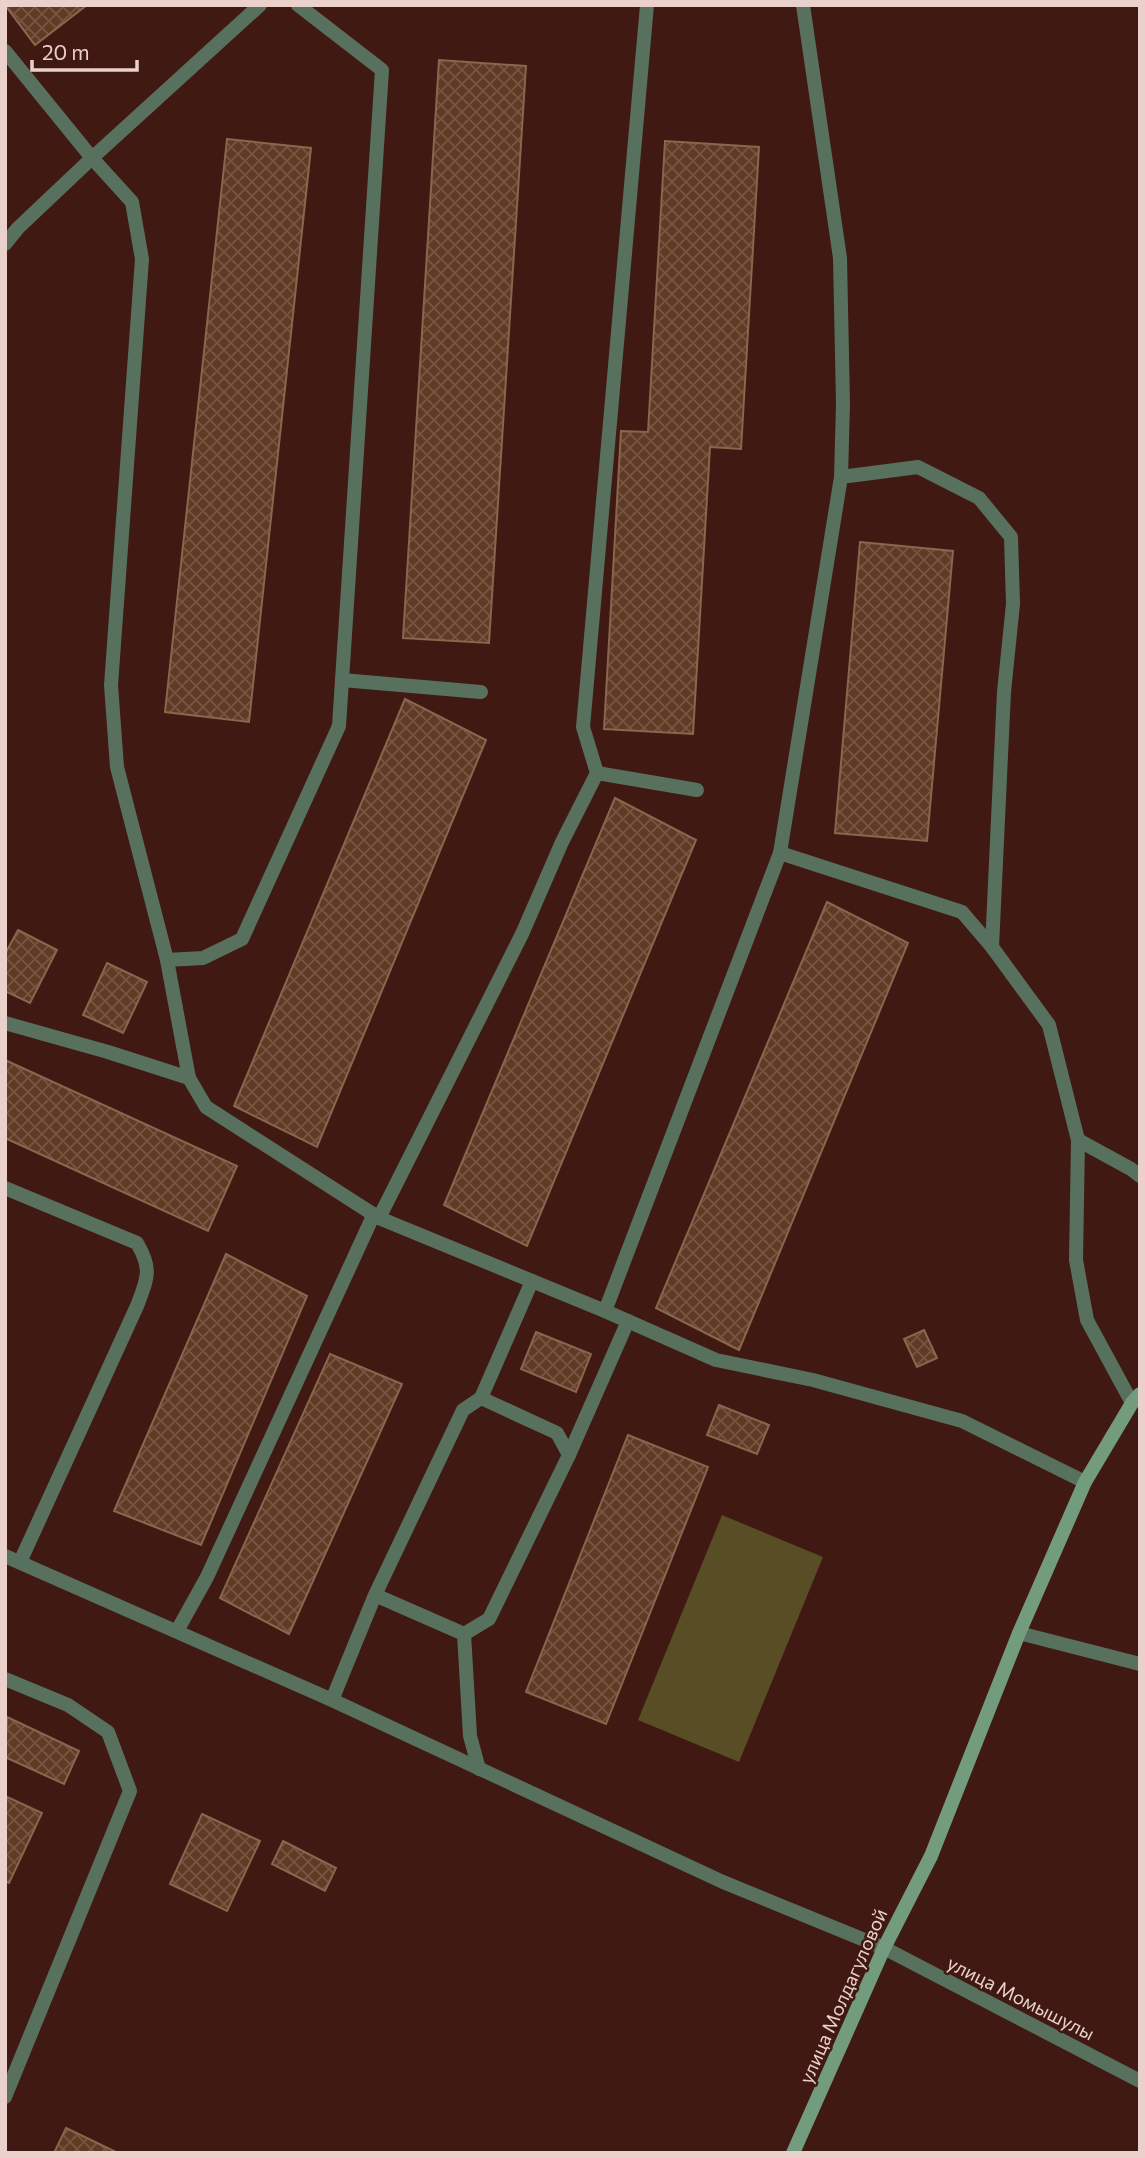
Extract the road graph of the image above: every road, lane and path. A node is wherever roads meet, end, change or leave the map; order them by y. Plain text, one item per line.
1 (260, 5) edge
2 (298, 5) edge
3 (647, 5) edge
4 (803, 5) edge
5 (5, 51) edge
6 (92, 158) junction
7 (5, 244) edge
8 (841, 477) junction
9 (342, 680) junction
10 (481, 692) dead end
11 (597, 773) junction
12 (697, 790) dead end
13 (780, 853) junction
14 (992, 947) junction
15 (166, 960) junction
16 (5, 1023) edge
17 (189, 1078) junction
18 (1078, 1140) junction
19 (1140, 1176) edge
20 (5, 1188) edge
21 (376, 1216) junction
22 (532, 1281) junction
23 (605, 1311) junction
24 (628, 1321) junction
25 (481, 1398) junction
26 (1136, 1399) edge
27 (569, 1455) junction
28 (1086, 1482) junction
29 (5, 1556) edge
30 (20, 1562) junction
31 (374, 1595) junction
32 (177, 1631) junction
33 (1019, 1633) junction
34 (464, 1634) junction
35 (1140, 1664) edge
36 (5, 1679) edge
37 (332, 1700) junction
38 (480, 1769) junction
39 (884, 1948) junction
40 (1140, 2081) edge
41 (5, 2097) edge
42 (793, 2153) edge

1 - 6 street
2 - 9 street
3 - 11 street
4 - 8 street
5 - 6 street
6 - 7 street
6 - 15 street
8 - 13 street
8 - 14 street
9 - 10 street
9 - 15 street
11 - 12 street
11 - 21 street
13 - 14 street
13 - 23 street
14 - 18 street
15 - 17 street
16 - 17 street
17 - 21 street
18 - 19 street
18 - 26 street
20 - 30 street
21 - 22 street
21 - 32 street
22 - 23 street
22 - 25 street
23 - 24 street
24 - 27 street
24 - 28 street
25 - 27 street
25 - 31 street
26 - 28 street, улица Молдагуловой
27 - 34 street
28 - 33 street, улица Молдагуловой
29 - 30 street, улица Момышулы
30 - 32 street, улица Момышулы
31 - 34 street
31 - 37 street
32 - 37 street, улица Момышулы
33 - 35 street
33 - 39 street, улица Молдагуловой
34 - 38 street
36 - 41 street
37 - 38 street, улица Момышулы
38 - 39 street, улица Момышулы
39 - 40 street, улица Момышулы
39 - 42 street, улица Молдагуловой

